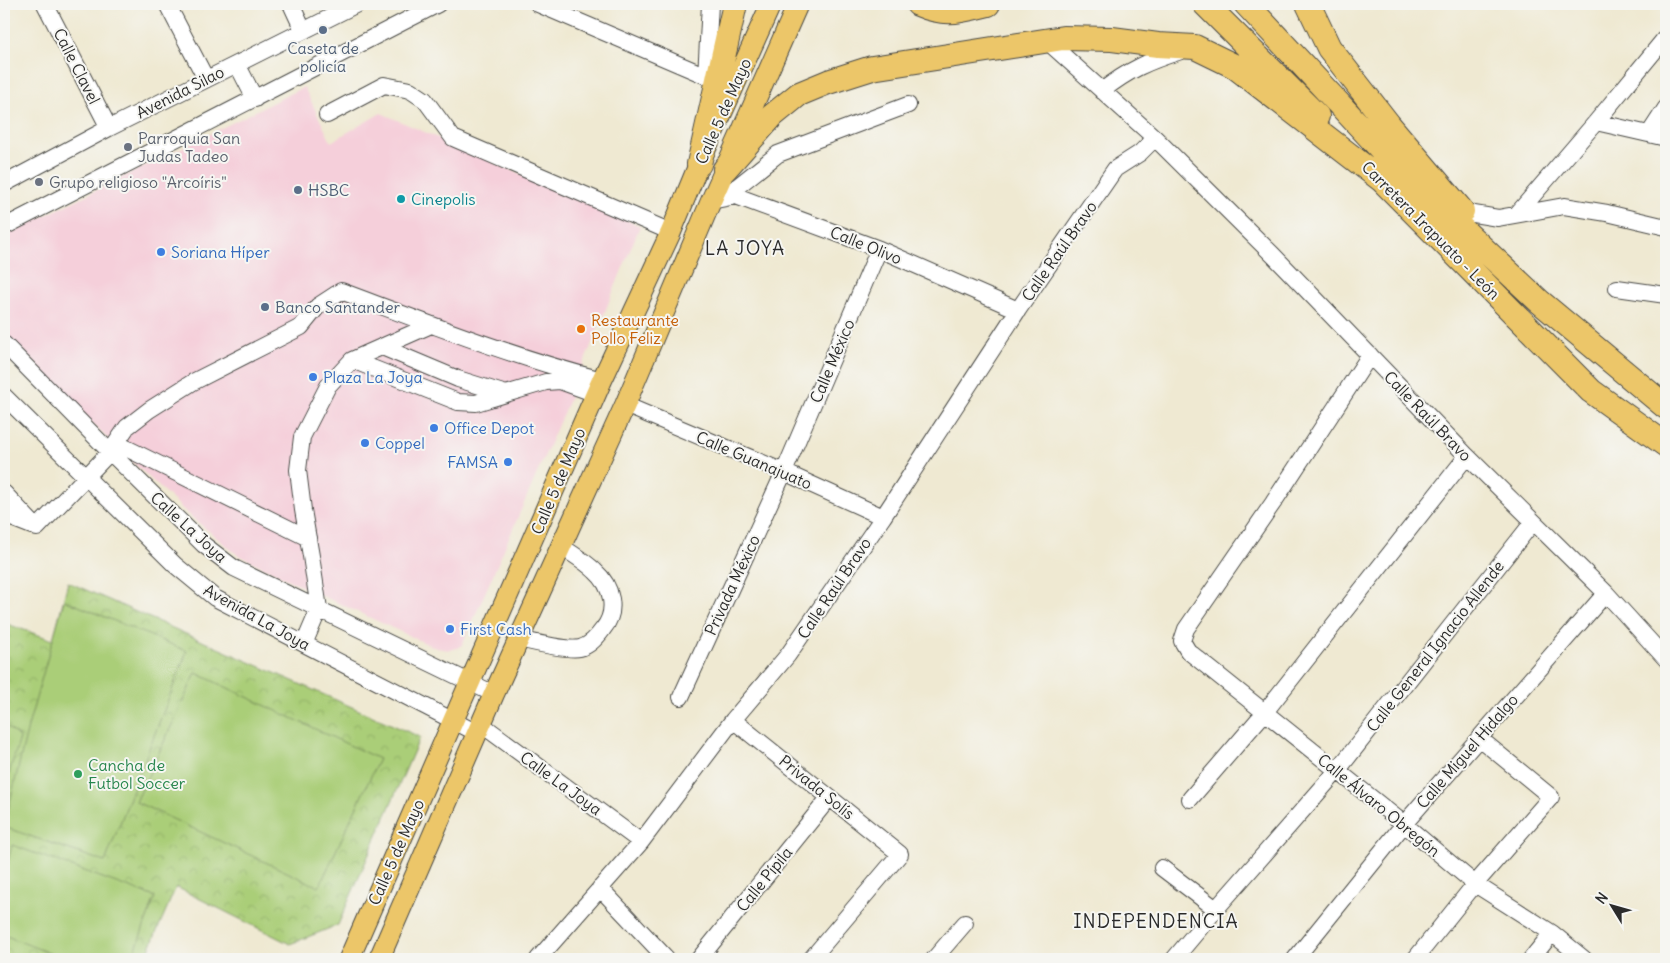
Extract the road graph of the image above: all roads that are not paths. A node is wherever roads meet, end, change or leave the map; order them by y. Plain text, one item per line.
1 (45, 4) edge
2 (167, 4) edge
3 (290, 4) edge
4 (357, 4) edge
5 (438, 4) edge
6 (538, 4) edge
7 (710, 4) edge
8 (735, 4) edge
9 (771, 4) edge
10 (798, 4) edge
11 (918, 4) edge
12 (988, 4) edge
13 (1205, 4) edge
14 (1246, 4) edge
15 (1308, 4) edge
16 (303, 30) junction
17 (1047, 41) junction
18 (1663, 46) edge
19 (1195, 47) junction
20 (237, 64) junction
21 (206, 79) junction
22 (712, 79) junction
23 (1102, 92) junction
24 (255, 99) junction
25 (908, 105) dead end
26 (1666, 108) edge
27 (327, 115) dead end
28 (1596, 122) junction
29 (109, 128) junction
30 (1648, 134) junction
31 (1155, 138) junction
32 (1666, 138) edge
33 (699, 164) junction
34 (725, 169) junction
35 (6, 176) edge
36 (1383, 181) junction
37 (717, 199) junction
38 (1462, 212) junction
39 (1517, 214) junction
40 (4, 227) edge
41 (1666, 227) edge
42 (671, 232) junction
43 (879, 249) junction
44 (1617, 288) dead end
45 (1666, 295) edge
46 (1018, 310) junction
47 (431, 325) junction
48 (4, 344) edge
49 (1591, 346) junction
50 (382, 347) junction
51 (1370, 355) junction
52 (352, 360) junction
53 (599, 387) junction
54 (506, 394) junction
55 (4, 396) edge
56 (625, 405) junction
57 (1666, 407) edge
58 (1666, 445) edge
59 (113, 448) junction
60 (1467, 456) junction
61 (784, 472) junction
62 (85, 478) junction
63 (4, 493) edge
64 (4, 515) edge
65 (883, 516) junction
66 (1533, 522) junction
67 (36, 528) junction
68 (308, 538) junction
69 (561, 546) junction
70 (1606, 593) junction
71 (318, 609) junction
72 (519, 640) junction
73 (304, 644) junction
74 (1666, 659) edge
75 (471, 683) junction
76 (494, 694) junction
77 (681, 697) dead end
78 (1266, 712) junction
79 (733, 720) junction
80 (454, 722) junction
81 (479, 729) junction
82 (1479, 738) junction
83 (1336, 771) junction
84 (829, 798) junction
85 (1190, 799) dead end
86 (1404, 824) junction
87 (641, 842) junction
88 (1162, 868) dead end
89 (1475, 884) junction
90 (600, 888) junction
91 (1216, 909) junction
92 (965, 923) dead end
93 (1552, 933) junction
94 (349, 959) edge
95 (379, 959) edge
96 (538, 959) edge
97 (667, 959) edge
98 (699, 959) edge
99 (811, 959) edge
100 (934, 959) edge
101 (1174, 959) edge
102 (1295, 959) edge
103 (1415, 959) edge
104 (1531, 959) edge
105 (1584, 959) edge

1 - 29 street, Calle Clavel
2 - 21 street
3 - 16 street
4 - 16 street, Avenida Silao
5 - 24 street
6 - 22 street
7 - 22 street
8 - 22 highway
9 - 33 main road, Calle 5 de Mayo
10 - 34 main road, Calle 5 de Mayo
11 - 12 highway
13 - 36 highway, Carretera Irapuato - León
14 - 49 highway, Carretera Irapuato - León
15 - 38 highway
16 - 20 street, Avenida Silao
17 - 19 highway
17 - 23 street
17 - 34 highway
18 - 28 street
19 - 23 street
19 - 36 highway
20 - 21 street, Avenida Silao
20 - 24 street
21 - 29 street, Avenida Silao
22 - 33 highway
23 - 31 street
24 - 40 street
25 - 37 street
26 - 30 street
27 - 42 street
28 - 30 street
28 - 39 street
29 - 35 street, Avenida Silao
30 - 32 street
31 - 46 street, Calle Raúl Bravo
31 - 51 street, Calle Raúl Bravo
33 - 42 main road, Calle 5 de Mayo
34 - 37 main road, Calle 5 de Mayo
36 - 58 highway, Carretera Irapuato - León
37 - 43 street, Calle Olivo
37 - 56 main road, Calle 5 de Mayo
38 - 39 street
38 - 49 highway
39 - 41 street
42 - 53 main road, Calle 5 de Mayo
43 - 46 street, Calle Olivo
43 - 61 street, Calle México
44 - 45 street
46 - 65 street, Calle Raúl Bravo
47 - 50 street
47 - 53 street
47 - 59 street
48 - 59 street, Calle La Joya
49 - 57 highway, Carretera Irapuato - León
50 - 52 street
50 - 54 street
51 - 60 street, Calle Raúl Bravo
51 - 78 street, Calle Álvaro Obregón
52 - 54 street
52 - 68 street
53 - 54 street
53 - 75 main road, Calle 5 de Mayo
55 - 62 street, Avenida La Joya
56 - 61 street, Calle Guanajuato
56 - 69 main road, Calle 5 de Mayo
59 - 62 street
59 - 68 street
59 - 71 street, Calle La Joya
60 - 66 street, Calle Raúl Bravo
60 - 78 street
61 - 65 street, Calle Guanajuato
61 - 77 street, Privada México
62 - 67 street
62 - 73 street, Avenida La Joya
63 - 67 street
64 - 67 street
65 - 79 street, Calle Raúl Bravo
66 - 70 street, Calle Raúl Bravo
66 - 83 street, Calle General Ignacio Allende
68 - 71 street
69 - 72 main road, Calle 5 de Mayo
69 - 72 street
70 - 74 street, Calle Raúl Bravo
70 - 82 street, Calle Miguel Hidalgo
71 - 73 street
71 - 75 street, Calle La Joya
72 - 76 main road, Calle 5 de Mayo
73 - 80 street, Avenida La Joya
75 - 76 street, Calle La Joya
75 - 80 main road, Calle 5 de Mayo
76 - 81 main road, Calle 5 de Mayo
78 - 83 street, Calle Álvaro Obregón
78 - 85 street
79 - 84 street, Privada Solís
79 - 87 street, Calle Raúl Bravo
80 - 81 street, Avenida La Joya
80 - 94 main road, Calle 5 de Mayo
81 - 87 street, Calle La Joya
81 - 95 main road, Calle 5 de Mayo
82 - 86 street, Calle Miguel Hidalgo
82 - 89 street
83 - 86 street, Calle Álvaro Obregón
83 - 91 street, Calle General Ignacio Allende
84 - 98 street, Calle Pípila
84 - 99 street, Privada Solís
86 - 89 street, Calle Álvaro Obregón
86 - 102 street, Calle Miguel Hidalgo
87 - 90 street, Calle Raúl Bravo
88 - 91 street
89 - 93 street, Calle Álvaro Obregón
89 - 103 street
90 - 96 street, Calle Raúl Bravo
90 - 97 street
91 - 101 street, Calle General Ignacio Allende
92 - 100 street
93 - 104 street
93 - 105 street, Calle Álvaro Obregón

